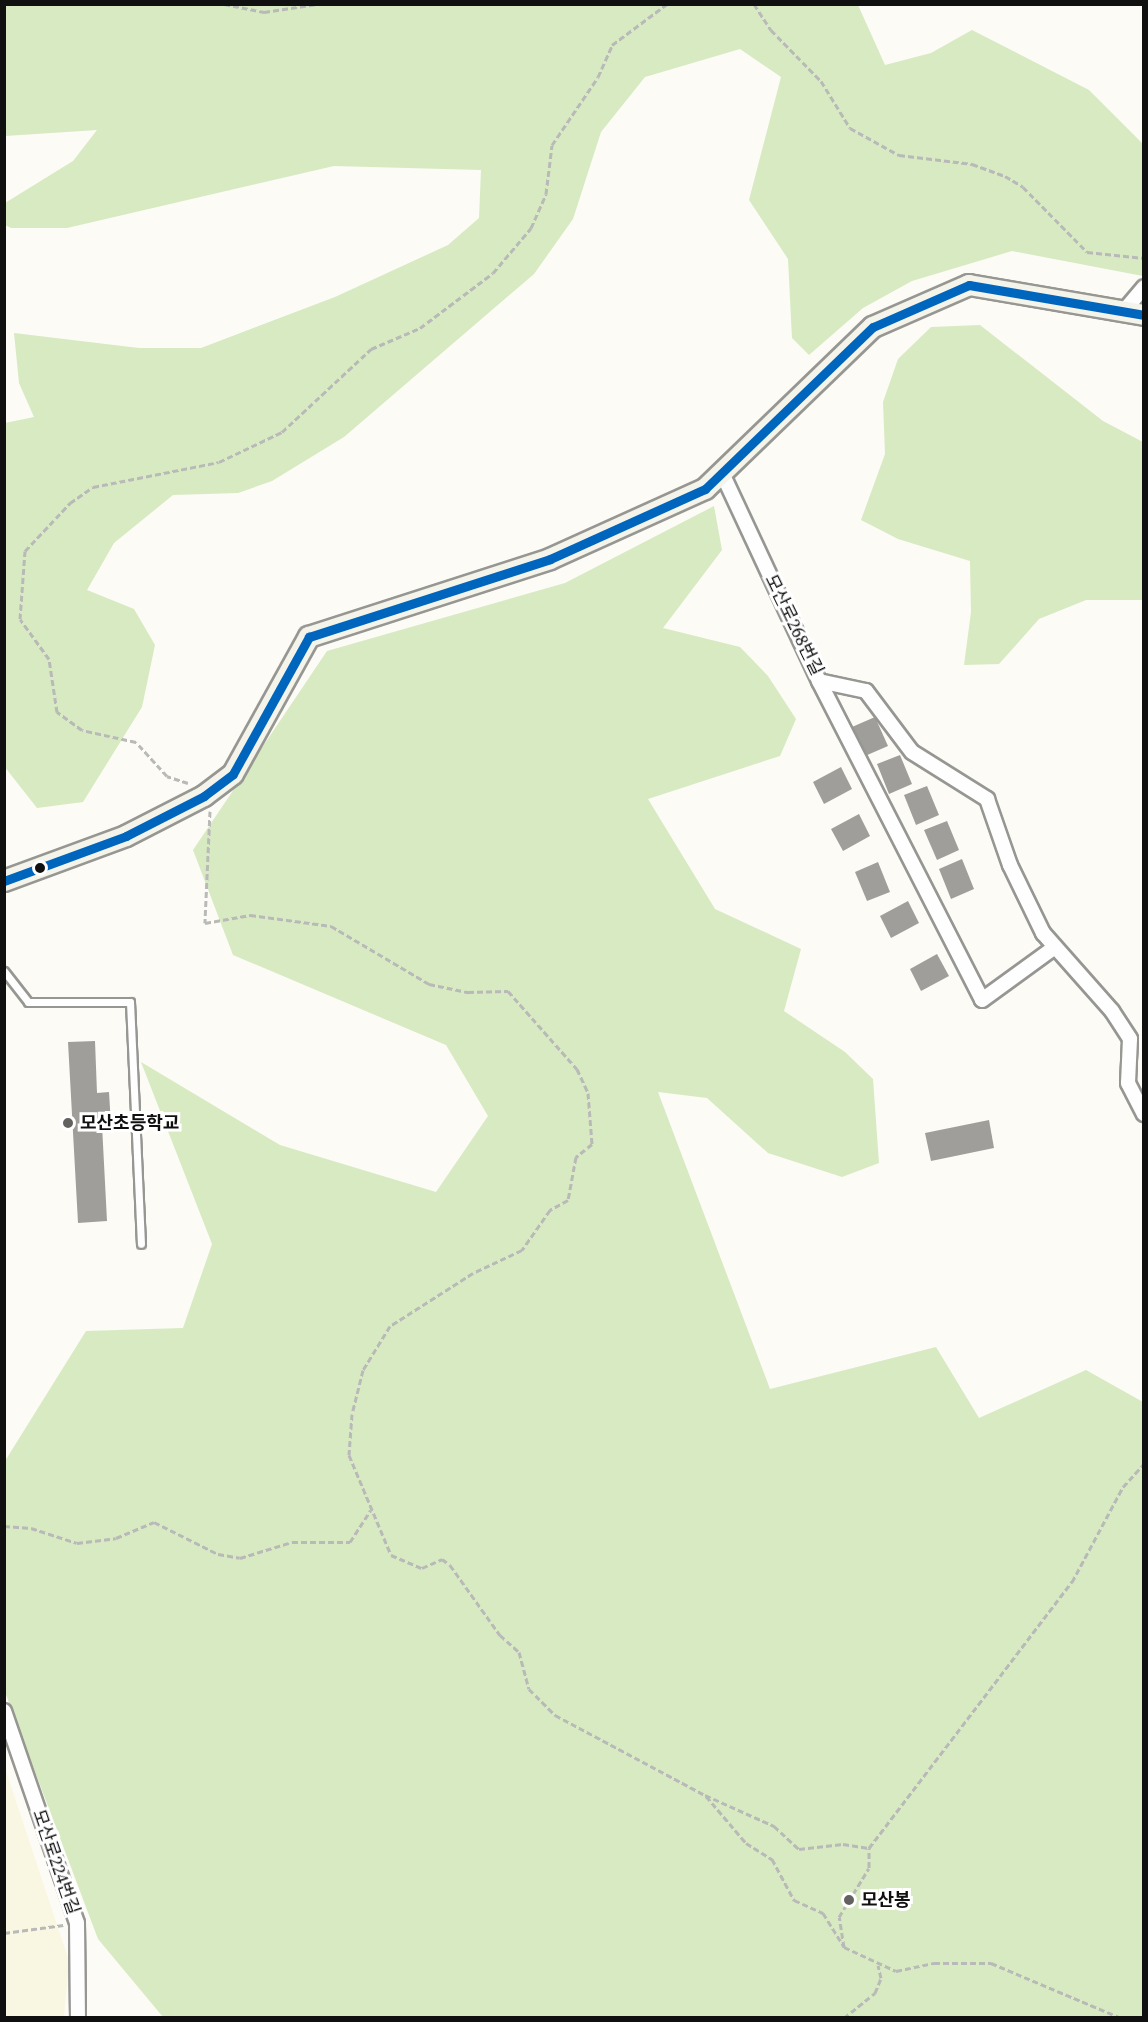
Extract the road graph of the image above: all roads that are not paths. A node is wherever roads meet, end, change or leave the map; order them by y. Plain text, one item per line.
1 (1143, 287) edge
2 (1134, 313) edge
3 (722, 473) junction
4 (819, 681) junction
5 (4, 881) edge
6 (1055, 947) junction
7 (4, 972) edge
8 (1143, 1114) edge
9 (141, 1244) dead end
10 (4, 1711) edge
11 (78, 2018) edge

1 - 2 street
2 - 3 street
3 - 4 street, 모산로268번길
3 - 5 street
4 - 6 street, 모산로268번길
4 - 6 street
6 - 8 street, 모산로268번길
7 - 9 lane
10 - 11 street, 모산로224번길

